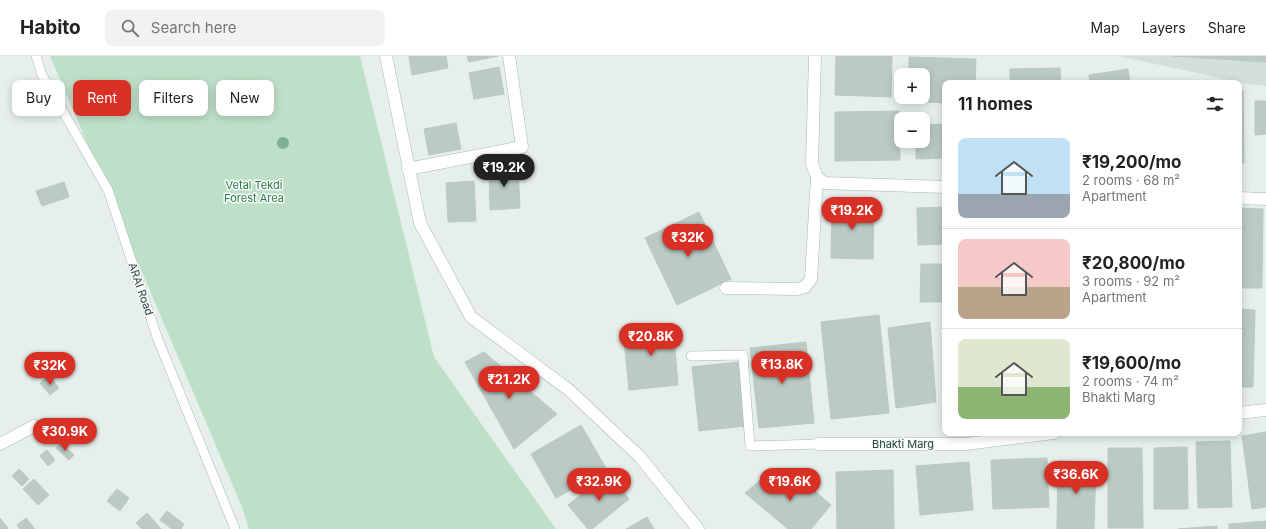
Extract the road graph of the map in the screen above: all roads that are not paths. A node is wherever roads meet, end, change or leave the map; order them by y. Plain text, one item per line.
1 (36, 56) edge
2 (386, 56) edge
3 (509, 56) edge
4 (816, 58) dead end
5 (408, 169) junction
6 (817, 177) junction
7 (942, 187) edge
8 (1242, 198) edge
9 (1266, 199) edge
10 (726, 288) dead end
11 (691, 356) dead end
12 (1266, 410) edge
13 (1242, 413) edge
14 (34, 426) dead end
15 (1030, 436) edge
16 (0, 444) edge
17 (818, 444) joint
18 (235, 529) edge
19 (698, 529) edge

1 - 18 lane, ARAI Road
2 - 5 street
3 - 5 street
4 - 6 street
5 - 19 street
6 - 7 street
6 - 10 street
8 - 9 street
11 - 17 lane, Bhakti Marg
12 - 13 street
14 - 16 street
15 - 17 street, Bhakti Marg

